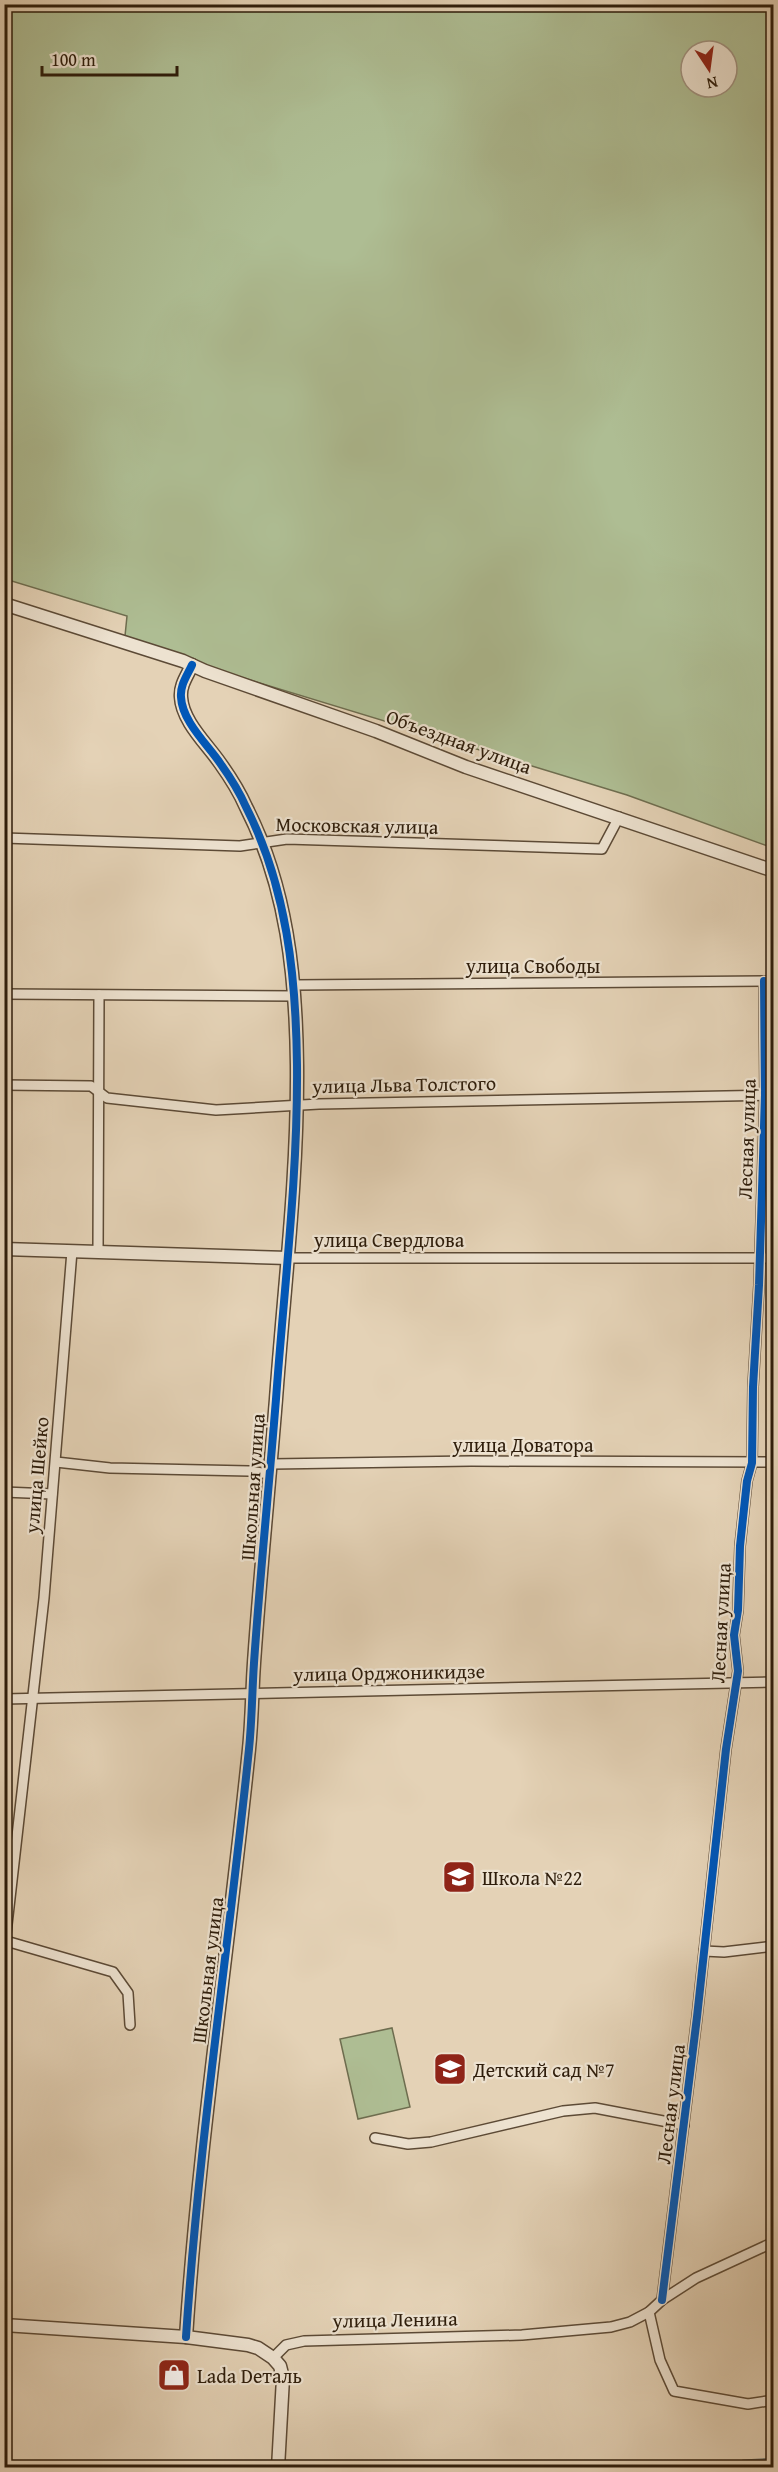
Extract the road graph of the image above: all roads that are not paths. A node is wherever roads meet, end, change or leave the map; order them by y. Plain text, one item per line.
1 (4, 604) edge
2 (192, 665) junction
3 (619, 817) junction
4 (4, 838) edge
5 (261, 843) junction
6 (774, 871) edge
7 (769, 981) edge
8 (294, 990) junction
9 (4, 994) edge
10 (99, 995) junction
11 (4, 1085) edge
12 (97, 1090) junction
13 (769, 1095) edge
14 (297, 1105) junction
15 (4, 1250) edge
16 (72, 1251) junction
17 (98, 1252) junction
18 (288, 1258) junction
19 (759, 1258) junction
20 (774, 1258) edge
21 (56, 1462) junction
22 (752, 1462) junction
23 (774, 1462) edge
24 (271, 1469) junction
25 (4, 1492) edge
26 (52, 1494) junction
27 (774, 1682) edge
28 (735, 1683) junction
29 (253, 1694) junction
30 (32, 1698) junction
31 (4, 1699) edge
32 (6, 1924) edge
33 (5, 1946) edge
34 (774, 1946) edge
35 (704, 1951) junction
36 (130, 2025) dead end
37 (684, 2125) junction
38 (375, 2138) dead end
39 (774, 2242) edge
40 (662, 2300) junction
41 (649, 2312) junction
42 (4, 2325) edge
43 (186, 2337) junction
44 (273, 2358) junction
45 (774, 2400) edge
46 (278, 2468) edge

1 - 2 street, Объездная улица
2 - 3 street, Объездная улица
2 - 5 street, Школьная улица
3 - 5 street, Московская улица
3 - 6 street, Объездная улица
4 - 5 street, Московская улица
5 - 8 street, Школьная улица
7 - 8 street, улица Свободы
7 - 13 street, Лесная улица
8 - 10 street, улица Свободы
8 - 14 street, Школьная улица
9 - 10 street, улица Свободы
10 - 12 street
11 - 12 street, улица Льва Толстого
12 - 14 street, улица Льва Толстого
12 - 17 street
13 - 14 street, улица Льва Толстого
13 - 19 street, Лесная улица
14 - 18 street, Школьная улица
15 - 16 street, улица Свердлова
16 - 17 street, улица Свердлова
16 - 21 street, улица Шейко
17 - 18 street, улица Свердлова
18 - 19 street, улица Свердлова
18 - 24 street, Школьная улица
19 - 20 street, улица Свердлова
19 - 22 street, Лесная улица
21 - 24 street, улица Доватора
21 - 26 street, улица Шейко
22 - 23 street, улица Доватора
22 - 24 street, улица Доватора
22 - 28 street, Лесная улица
24 - 29 street, Школьная улица
25 - 26 street
26 - 30 street, улица Шейко
27 - 28 street, улица Орджоникидзе
28 - 29 street, улица Орджоникидзе
28 - 35 street, Лесная улица
29 - 30 street, улица Орджоникидзе
29 - 43 street, Школьная улица
30 - 31 street, улица Орджоникидзе
30 - 32 street, улица Шейко
32 - 33 street, улица Шейко
33 - 36 street
34 - 35 street
35 - 37 street, Лесная улица
37 - 38 street
37 - 40 street, Лесная улица
39 - 40 street, улица Ленина
40 - 41 street, улица Ленина
41 - 44 street, улица Ленина
41 - 45 street
42 - 43 street
43 - 44 street
44 - 46 street

